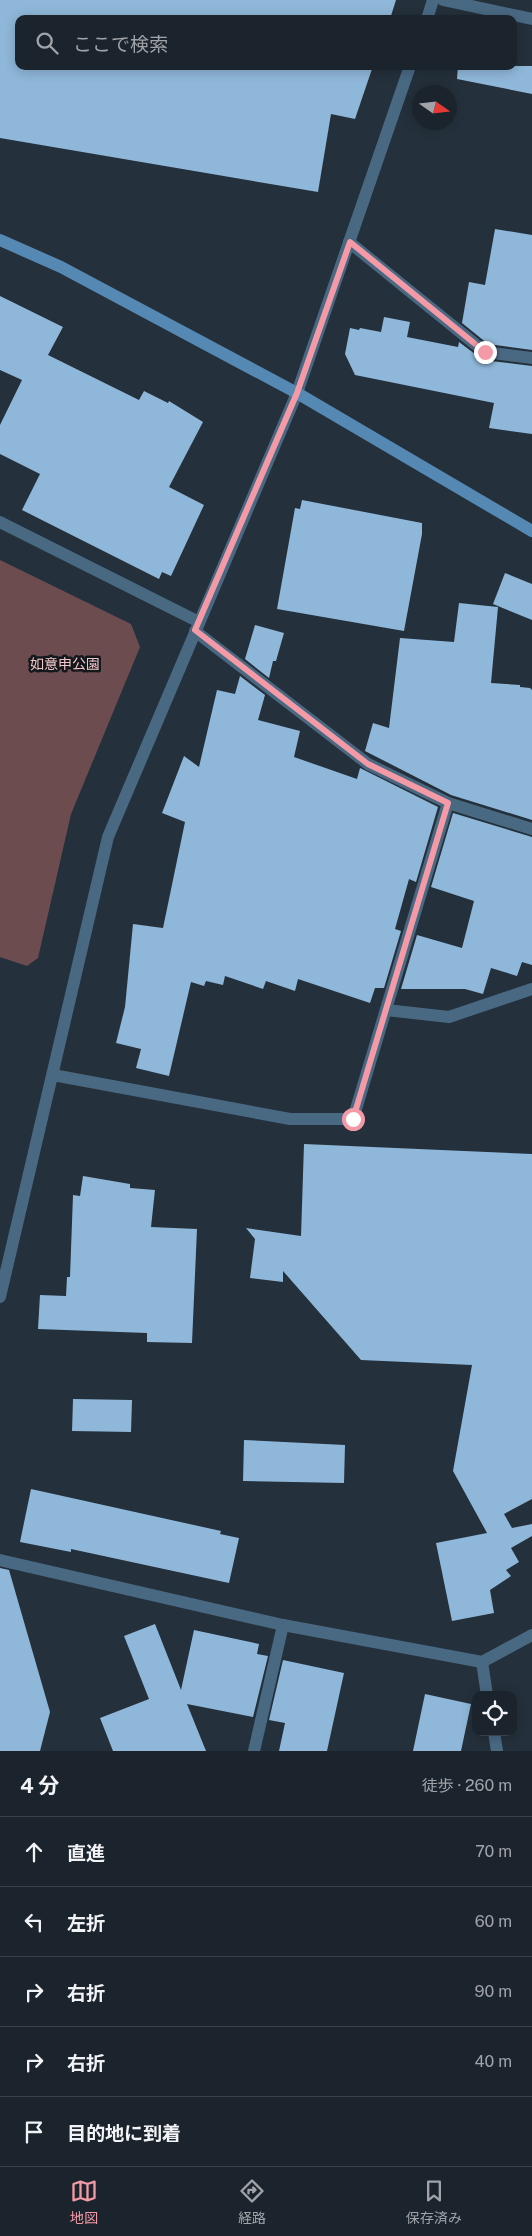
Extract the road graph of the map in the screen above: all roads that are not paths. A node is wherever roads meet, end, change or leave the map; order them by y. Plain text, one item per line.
1 (433, 0) edge
2 (442, 0) edge
3 (428, 15) edge
4 (513, 15) edge
5 (517, 16) edge
6 (532, 19) edge
7 (409, 70) edge
8 (0, 240) edge
9 (350, 242) junction
10 (532, 358) edge
11 (297, 393) junction
12 (0, 522) edge
13 (532, 531) edge
14 (197, 626) junction
15 (448, 803) junction
16 (532, 828) edge
17 (532, 988) edge
18 (386, 1010) junction
19 (52, 1075) junction
20 (0, 1297) edge
21 (0, 1560) edge
22 (283, 1625) junction
23 (532, 1635) edge
24 (482, 1662) junction
25 (486, 1691) edge
26 (495, 1736) edge
27 (254, 1751) edge
28 (497, 1751) edge

1 - 3 street
2 - 4 street
5 - 6 street
7 - 9 street
8 - 11 street
9 - 10 street
9 - 11 street
11 - 13 street
11 - 14 street
12 - 14 street
14 - 15 street
14 - 19 street
15 - 16 street
15 - 18 street
17 - 18 street
18 - 19 street
19 - 20 street
21 - 22 street
22 - 24 street
22 - 27 street
23 - 24 street
24 - 25 street
26 - 28 street

